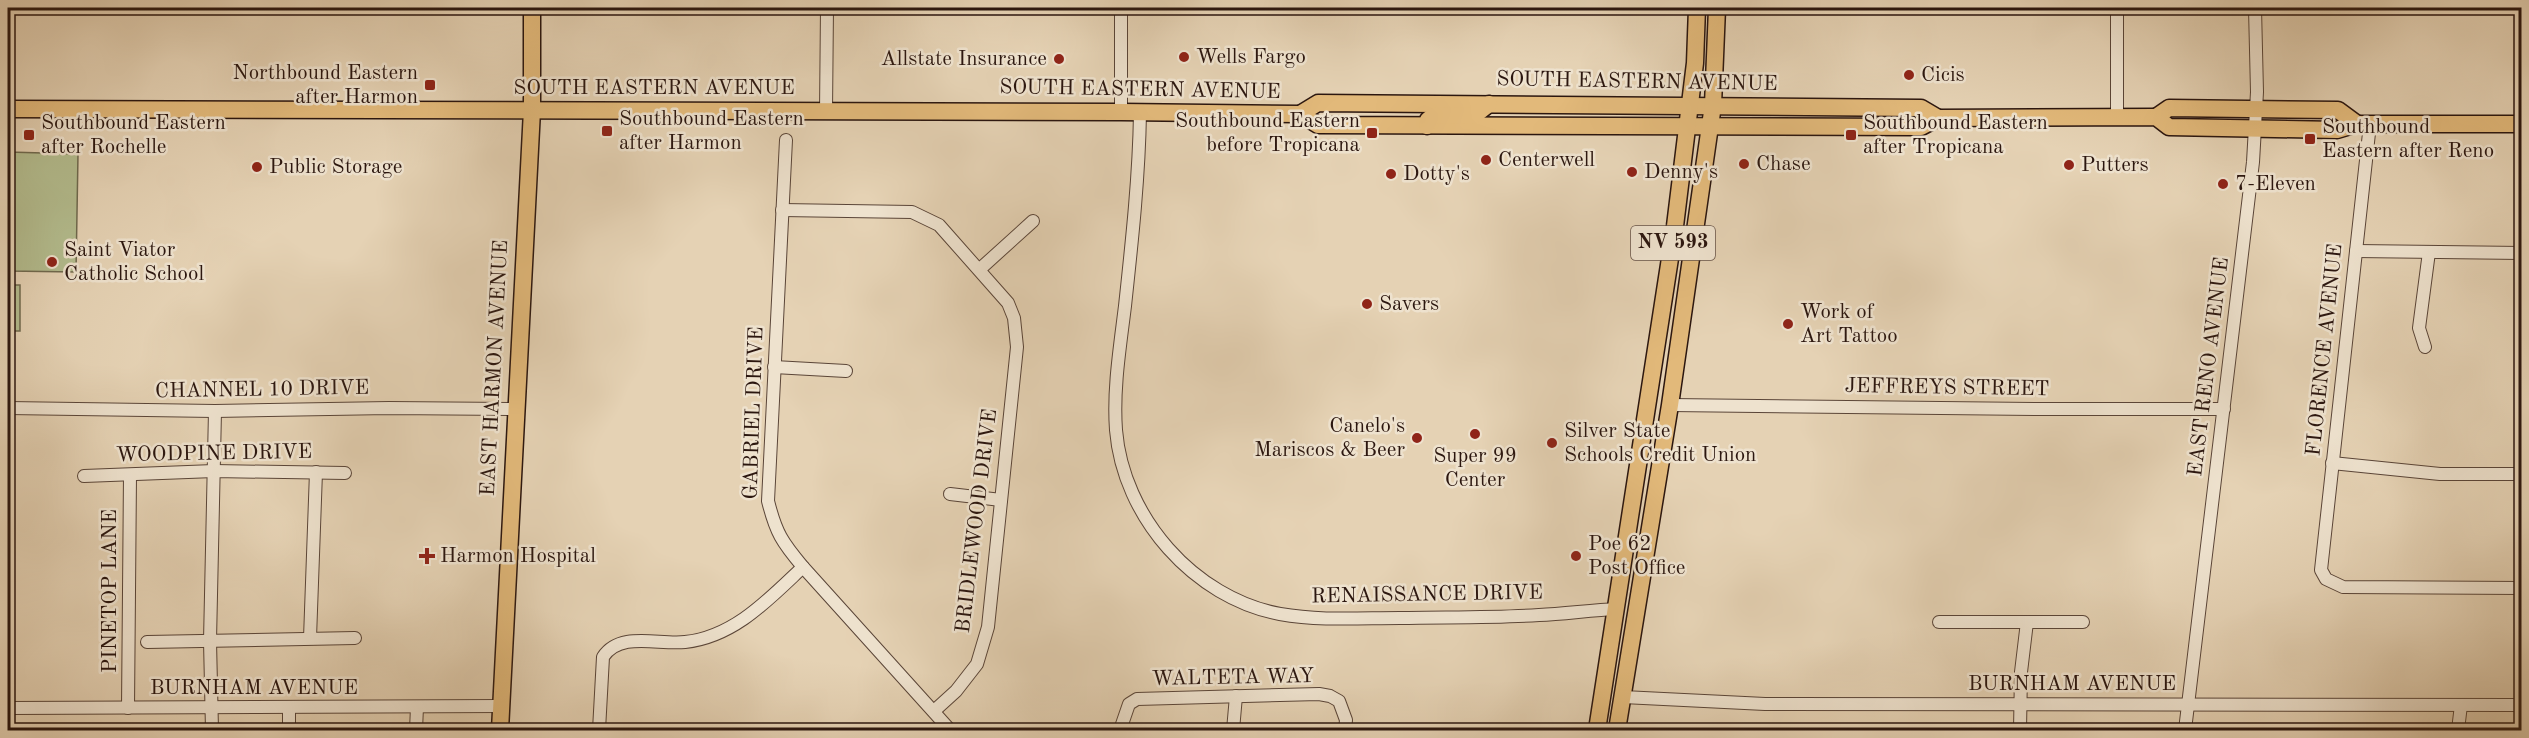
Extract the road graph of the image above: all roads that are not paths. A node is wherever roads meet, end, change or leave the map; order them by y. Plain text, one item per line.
1 (532, 8) edge
2 (827, 8) edge
3 (1121, 8) edge
4 (1696, 8) edge
5 (1717, 8) edge
6 (2117, 8) edge
7 (2255, 8) edge
8 (1394, 103) junction
9 (1490, 103) junction
10 (1690, 105) junction
11 (1713, 105) junction
12 (8, 109) edge
13 (532, 110) junction
14 (2256, 110) junction
15 (826, 111) junction
16 (1121, 112) junction
17 (1140, 112) junction
18 (1300, 114) junction
19 (2117, 117) junction
20 (2156, 117) junction
21 (1938, 118) junction
22 (2522, 123) edge
23 (2364, 124) junction
24 (1336, 125) junction
25 (1688, 126) junction
26 (1427, 127) junction
27 (1709, 127) junction
28 (2256, 128) junction
29 (786, 140) dead end
30 (782, 210) junction
31 (1033, 221) dead end
32 (2356, 251) junction
33 (2429, 252) junction
34 (2522, 253) edge
35 (980, 269) junction
36 (2425, 347) dead end
37 (1657, 358) junction
38 (774, 367) junction
39 (846, 371) dead end
40 (1670, 405) junction
41 (1648, 407) junction
42 (8, 408) edge
43 (516, 409) junction
44 (2224, 409) junction
45 (215, 411) junction
46 (1661, 460) junction
47 (2332, 463) junction
48 (214, 471) junction
49 (316, 472) junction
50 (345, 473) dead end
51 (2522, 474) edge
52 (130, 475) junction
53 (84, 476) dead end
54 (950, 494) dead end
55 (1001, 500) junction
56 (803, 567) junction
57 (2522, 588) edge
58 (1617, 609) junction
59 (1939, 621) dead end
60 (2027, 622) junction
61 (2083, 622) dead end
62 (310, 638) junction
63 (355, 638) dead end
64 (210, 641) junction
65 (147, 642) dead end
66 (1611, 647) junction
67 (1603, 689) junction
68 (1236, 696) junction
69 (1623, 697) junction
70 (2020, 703) junction
71 (2188, 703) junction
72 (2461, 705) junction
73 (2522, 705) edge
74 (501, 706) junction
75 (213, 707) junction
76 (289, 707) junction
77 (421, 707) junction
78 (8, 708) edge
79 (128, 708) junction
80 (934, 711) junction
81 (212, 730) edge
82 (289, 730) edge
83 (416, 730) edge
84 (423, 730) edge
85 (500, 730) edge
86 (599, 730) edge
87 (950, 730) edge
88 (1120, 730) edge
89 (1233, 730) edge
90 (1345, 730) edge
91 (1597, 730) edge
92 (1610, 730) edge
93 (1617, 730) edge
94 (2020, 730) edge
95 (2185, 730) edge
96 (2458, 730) edge

1 - 13 main road, EAST HARMON AVENUE
2 - 15 street
3 - 16 street
4 - 10 main road, NV 593
5 - 11 main road, NV 593
6 - 19 street
7 - 14 street, EAST RENO AVENUE
8 - 9 main road, SOUTH EASTERN AVENUE
8 - 18 main road, SOUTH EASTERN AVENUE
8 - 24 main road
9 - 10 main road, SOUTH EASTERN AVENUE
9 - 26 main road
10 - 11 main road, SOUTH EASTERN AVENUE
10 - 25 main road, NV 593
11 - 21 main road, SOUTH EASTERN AVENUE
11 - 27 main road, NV 593
12 - 13 main road, SOUTH EASTERN AVENUE
13 - 15 main road, SOUTH EASTERN AVENUE
13 - 43 main road, EAST HARMON AVENUE
14 - 20 main road, SOUTH EASTERN AVENUE
14 - 23 main road, SOUTH EASTERN AVENUE
14 - 28 street, EAST RENO AVENUE
15 - 16 main road, SOUTH EASTERN AVENUE
16 - 17 main road, SOUTH EASTERN AVENUE
17 - 18 main road, SOUTH EASTERN AVENUE
17 - 58 street, RENAISSANCE DRIVE
18 - 24 main road, SOUTH EASTERN AVENUE
19 - 20 main road, SOUTH EASTERN AVENUE
19 - 21 main road, SOUTH EASTERN AVENUE
20 - 28 main road, SOUTH EASTERN AVENUE
21 - 27 main road, SOUTH EASTERN AVENUE
22 - 23 main road, SOUTH EASTERN AVENUE
23 - 28 main road, SOUTH EASTERN AVENUE
23 - 32 street, FLORENCE AVENUE
24 - 26 main road, SOUTH EASTERN AVENUE
25 - 26 main road, SOUTH EASTERN AVENUE
25 - 27 main road, SOUTH EASTERN AVENUE
25 - 37 main road, NV 593
27 - 40 main road, NV 593
28 - 44 street, EAST RENO AVENUE
29 - 30 street, GABRIEL DRIVE
30 - 35 street
30 - 38 street, GABRIEL DRIVE
31 - 35 street
32 - 33 street
32 - 47 street, FLORENCE AVENUE
33 - 34 street
33 - 36 street
35 - 55 street, BRIDLEWOOD DRIVE
37 - 40 main road
37 - 41 main road, NV 593
38 - 39 street
38 - 56 street, GABRIEL DRIVE
40 - 44 street, JEFFREYS STREET
40 - 46 main road, NV 593
41 - 46 main road
41 - 58 main road, NV 593
42 - 45 street, CHANNEL 10 DRIVE
43 - 45 street, CHANNEL 10 DRIVE
43 - 74 main road, EAST HARMON AVENUE
44 - 71 street, EAST RENO AVENUE
45 - 48 street
46 - 69 main road, NV 593
47 - 51 street
47 - 57 street, FLORENCE AVENUE
48 - 49 street, WOODPINE DRIVE
48 - 52 street, WOODPINE DRIVE
48 - 64 street
49 - 50 street, WOODPINE DRIVE
49 - 62 street
52 - 53 street, WOODPINE DRIVE
52 - 79 street, PINETOP LANE
54 - 55 street
55 - 80 street, BRIDLEWOOD DRIVE
56 - 80 street, GABRIEL DRIVE
56 - 86 street
58 - 66 main road, NV 593
59 - 60 street
60 - 61 street
60 - 70 street
62 - 63 street
62 - 64 street
64 - 65 street
64 - 75 street
66 - 67 main road, NV 593
66 - 69 main road
67 - 91 main road, NV 593
67 - 92 main road
68 - 88 street, WALTETA WAY
68 - 89 street
68 - 90 street, WALTETA WAY
69 - 70 street, BURNHAM AVENUE
69 - 93 main road, NV 593
70 - 71 street, BURNHAM AVENUE
70 - 94 street
71 - 72 street, BURNHAM AVENUE
71 - 95 street, EAST RENO AVENUE
72 - 73 street, BURNHAM AVENUE
72 - 96 street
74 - 77 street, BURNHAM AVENUE
74 - 85 main road, EAST HARMON AVENUE
75 - 76 street, BURNHAM AVENUE
75 - 79 street, BURNHAM AVENUE
75 - 81 street
76 - 77 street, BURNHAM AVENUE
76 - 82 street
77 - 83 street
77 - 84 street
78 - 79 street, BURNHAM AVENUE
80 - 87 street, GABRIEL DRIVE

